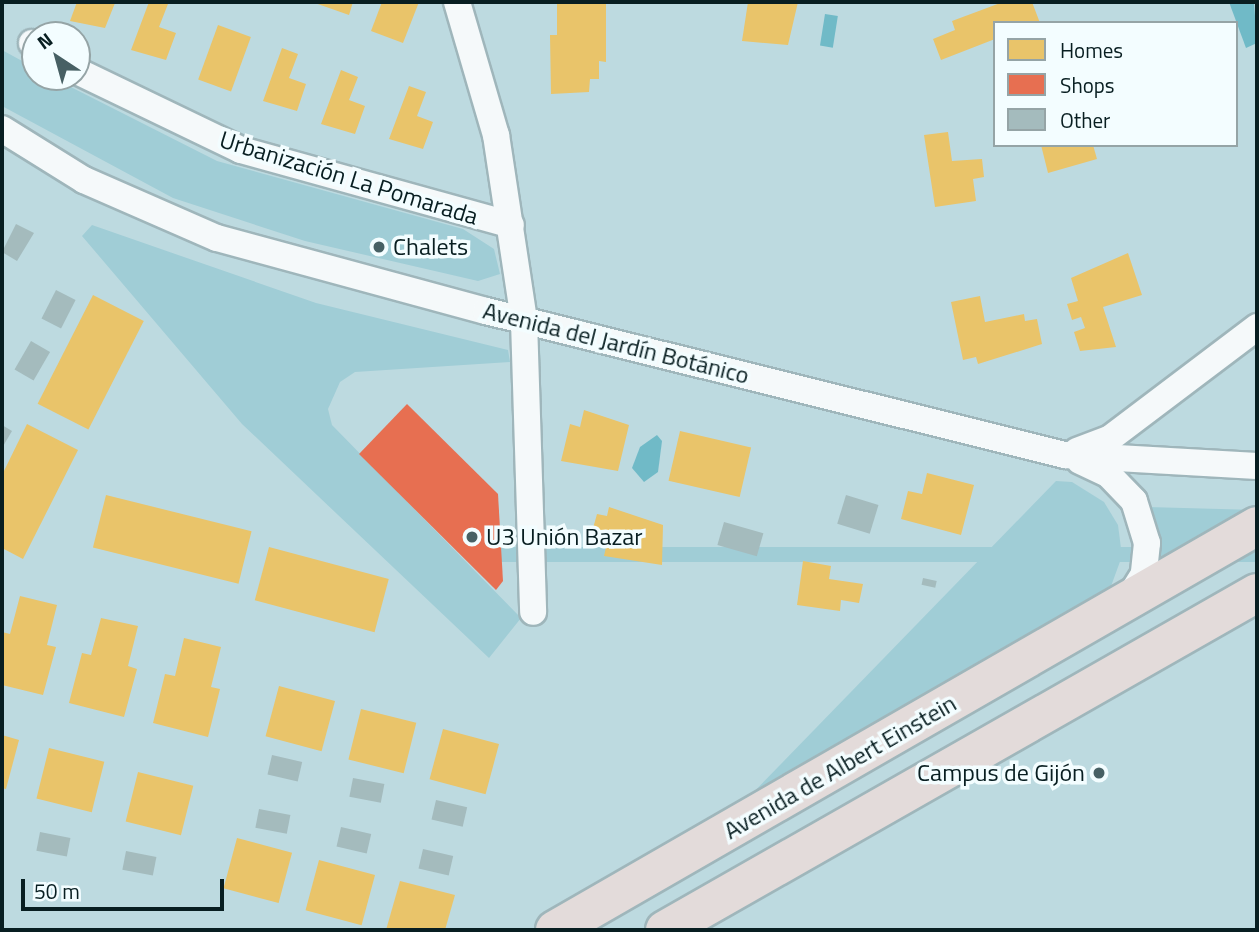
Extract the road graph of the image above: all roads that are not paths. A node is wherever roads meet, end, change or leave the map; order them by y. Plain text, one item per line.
1 (457, 2) edge
2 (91, 78) edge
3 (2, 129) edge
4 (511, 225) junction
5 (524, 321) junction
6 (1257, 327) edge
7 (1065, 455) junction
8 (1257, 466) edge
9 (1257, 527) edge
10 (1257, 593) edge
11 (1125, 604) junction
12 (533, 612) dead end
13 (555, 930) edge
14 (665, 930) edge

1 - 4 street
2 - 4 street, Urbanización La Pomarada
3 - 5 street, Avenida del Jardín Botánico
4 - 5 street
5 - 7 street, Avenida del Jardín Botánico
5 - 12 street
6 - 7 street
7 - 8 street, Avenida del Jardín Botánico
7 - 11 street, Avenida de Albert Einstein
9 - 11 highway, Avenida de Albert Einstein
10 - 14 highway
11 - 13 highway, Avenida de Albert Einstein

